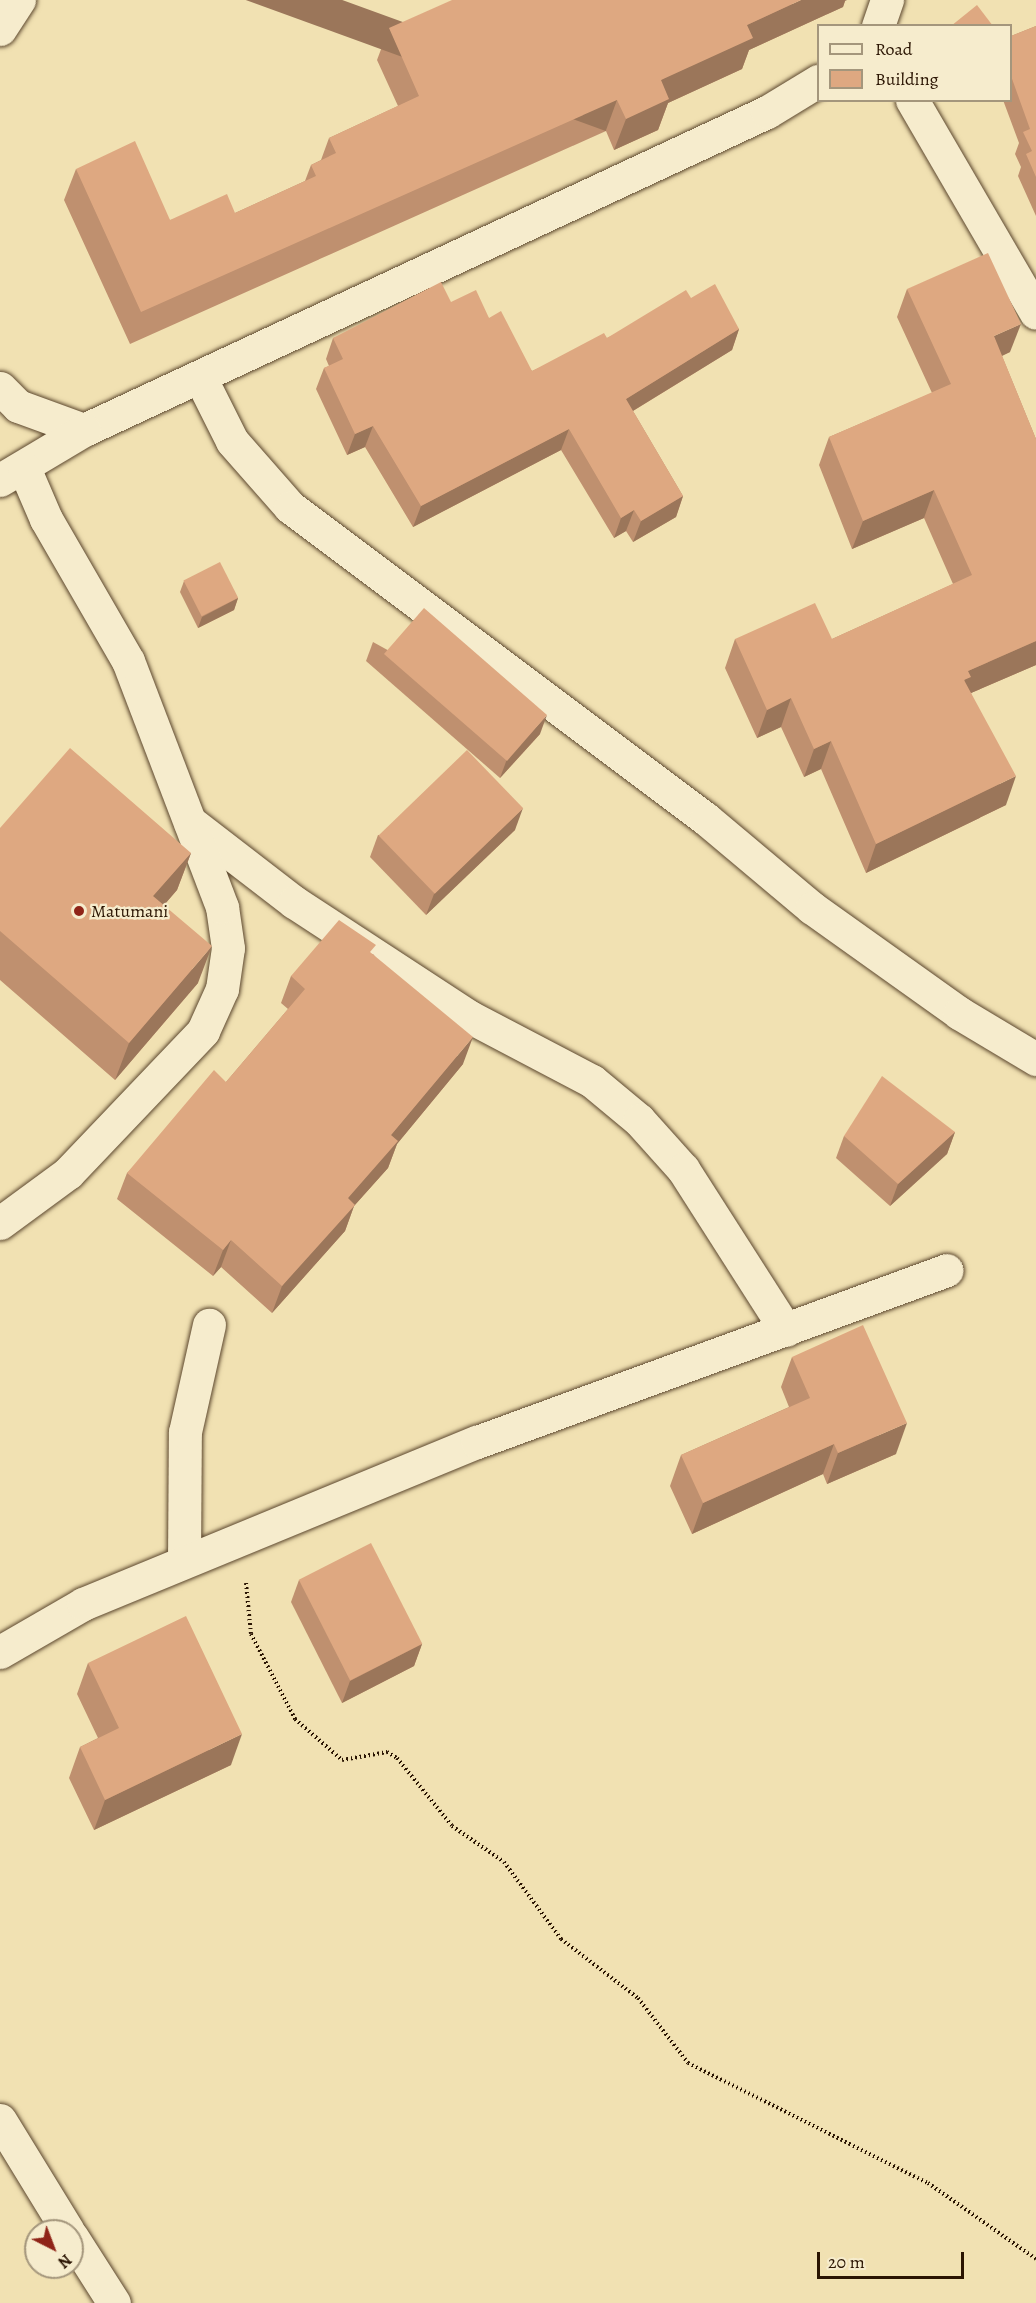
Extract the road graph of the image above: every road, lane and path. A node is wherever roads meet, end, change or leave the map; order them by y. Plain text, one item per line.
1 (19, 0) edge
2 (887, 0) edge
3 (879, 24) edge
4 (0, 29) edge
5 (817, 82) edge
6 (913, 102) edge
7 (1036, 313) edge
8 (201, 379) junction
9 (0, 388) edge
10 (84, 430) junction
11 (12, 474) edge
12 (187, 818) junction
13 (1036, 1059) edge
14 (0, 1223) edge
15 (946, 1270) dead end
16 (209, 1325) dead end
17 (786, 1330) junction
18 (245, 1537) junction
19 (184, 1561) junction
20 (0, 1652) edge
21 (0, 2120) edge
22 (61, 2219) edge
23 (84, 2256) edge
24 (1036, 2259) edge
25 (114, 2303) edge

1 - 4 street
2 - 3 street
5 - 8 street
6 - 7 street
8 - 10 street
8 - 13 street
9 - 10 street
10 - 11 street
11 - 12 street
12 - 14 street
12 - 17 street
15 - 17 street
16 - 19 street
17 - 18 street
18 - 19 street
18 - 24 path
19 - 20 street
21 - 22 street
23 - 25 street

